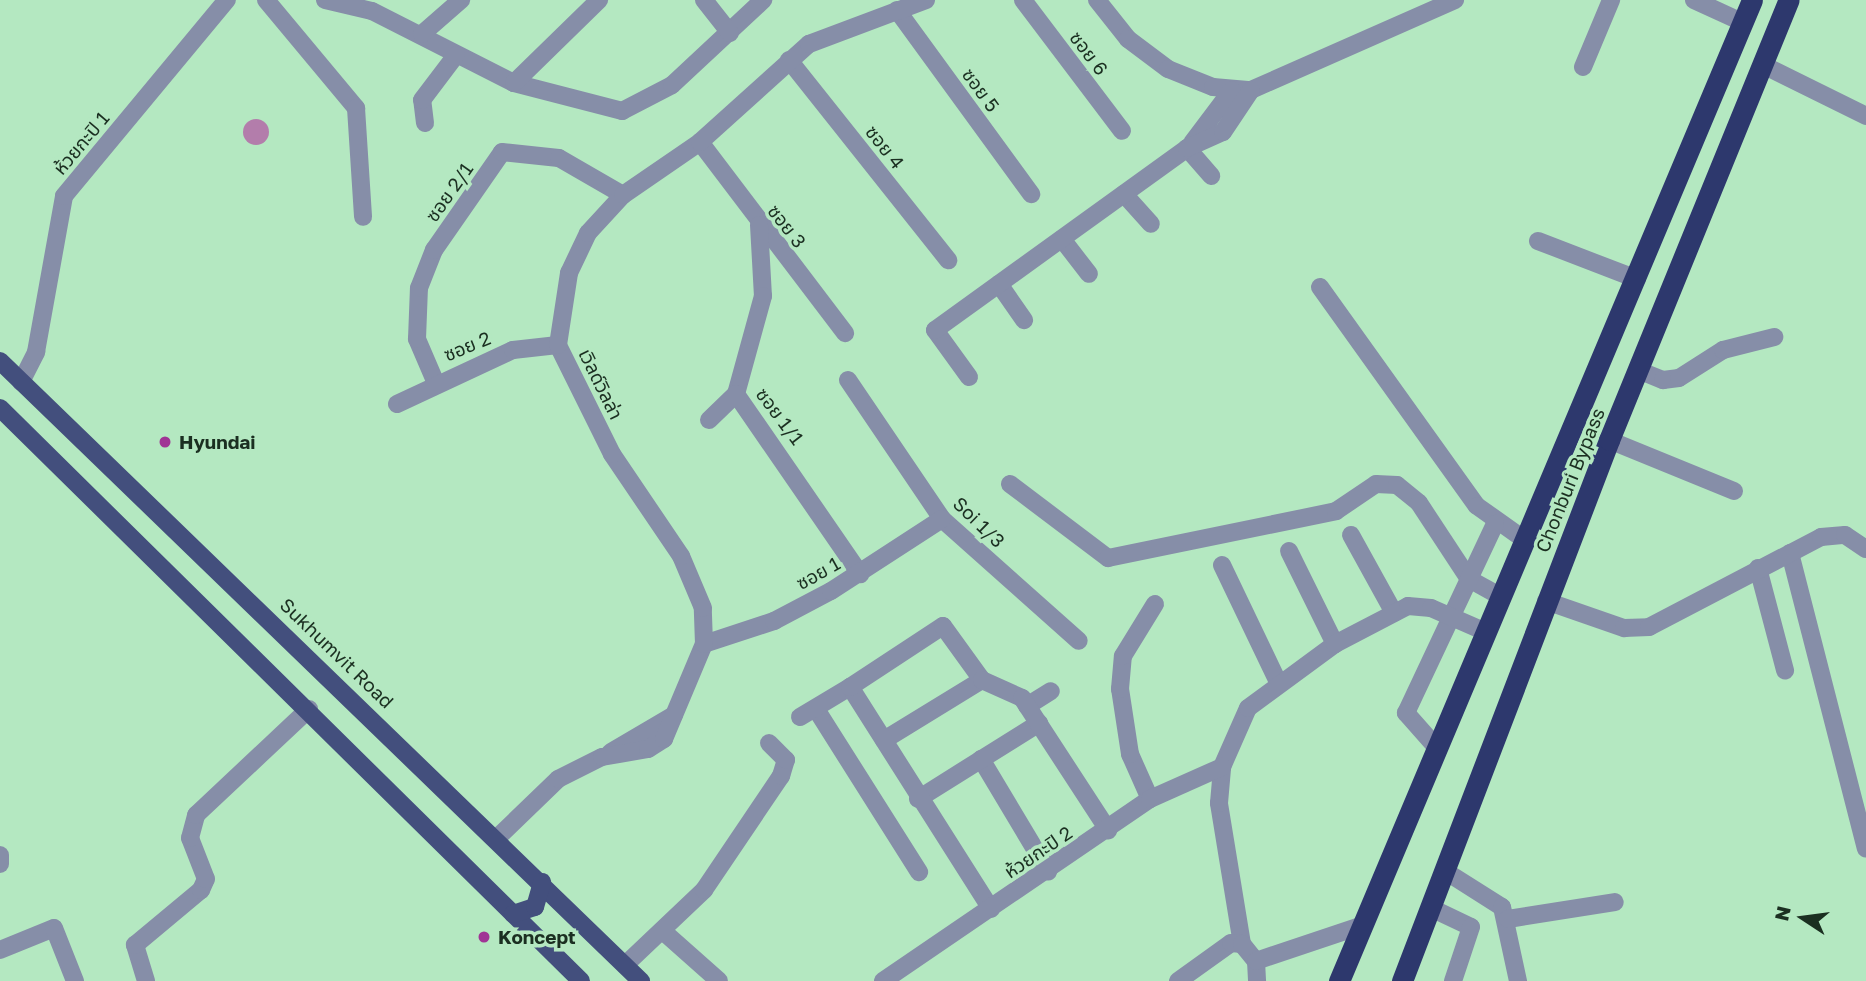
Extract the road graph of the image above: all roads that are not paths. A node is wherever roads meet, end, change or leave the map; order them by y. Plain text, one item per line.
1 (226, 0) edge
2 (266, 0) edge
3 (325, 0) edge
4 (461, 0) edge
5 (599, 0) edge
6 (704, 0) edge
7 (763, 0) edge
8 (926, 0) edge
9 (1023, 0) edge
10 (1097, 0) edge
11 (1455, 0) edge
12 (1611, 0) edge
13 (1694, 0) edge
14 (1752, 0) edge
15 (1789, 0) edge
16 (380, 5) edge
17 (897, 10) junction
18 (1742, 22) junction
19 (730, 33) junction
20 (422, 34) junction
21 (456, 55) junction
22 (789, 60) junction
23 (1763, 65) junction
24 (1583, 67) dead end
25 (514, 83) junction
26 (1232, 90) junction
27 (1251, 90) junction
28 (1865, 115) edge
29 (425, 123) dead end
30 (1122, 131) dead end
31 (701, 142) junction
32 (1187, 148) junction
33 (1211, 176) dead end
34 (1031, 194) dead end
35 (1125, 194) junction
36 (623, 195) junction
37 (363, 217) dead end
38 (1151, 224) dead end
39 (759, 225) junction
40 (1062, 239) junction
41 (1538, 241) dead end
42 (948, 260) dead end
43 (1089, 274) dead end
44 (1637, 279) junction
45 (999, 284) junction
46 (1320, 287) dead end
47 (1024, 320) dead end
48 (845, 333) dead end
49 (1774, 337) dead end
50 (558, 345) junction
51 (0, 361) edge
52 (1638, 370) junction
53 (969, 377) dead end
54 (848, 380) dead end
55 (21, 382) junction
56 (435, 382) junction
57 (736, 394) junction
58 (397, 404) dead end
59 (0, 408) edge
60 (709, 420) dead end
61 (1609, 440) junction
62 (1010, 484) dead end
63 (1734, 491) dead end
64 (942, 519) junction
65 (1495, 524) junction
66 (1352, 535) dead end
67 (1525, 540) junction
68 (1866, 549) edge
69 (1289, 551) dead end
70 (1790, 553) junction
71 (1222, 565) dead end
72 (1758, 568) junction
73 (860, 574) junction
74 (1469, 579) junction
75 (1501, 597) junction
76 (1546, 601) junction
77 (1155, 604) dead end
78 (1394, 613) junction
79 (1452, 616) junction
80 (1486, 632) junction
81 (1079, 641) dead end
82 (704, 644) junction
83 (1335, 644) junction
84 (1784, 670) dead end
85 (982, 680) junction
86 (1279, 684) junction
87 (850, 687) junction
88 (1051, 691) dead end
89 (1027, 706) junction
90 (309, 709) junction
91 (1039, 723) junction
92 (884, 740) junction
93 (769, 743) dead end
94 (1437, 748) junction
95 (981, 759) junction
96 (1222, 767) junction
97 (918, 799) junction
98 (1150, 799) junction
99 (1108, 830) junction
100 (497, 838) junction
101 (1866, 848) edge
102 (0, 855) edge
103 (0, 864) edge
104 (1048, 871) junction
105 (1446, 871) junction
106 (919, 872) dead end
107 (542, 883) junction
108 (1615, 902) dead end
109 (1431, 908) junction
110 (991, 909) junction
111 (513, 914) junction
112 (1508, 919) junction
113 (665, 933) junction
114 (1356, 936) junction
115 (1242, 944) junction
116 (0, 950) edge
117 (1256, 961) junction
118 (625, 965) junction
119 (75, 981) edge
120 (146, 981) edge
121 (580, 981) edge
122 (641, 981) edge
123 (719, 981) edge
124 (883, 981) edge
125 (1178, 981) edge
126 (1257, 981) edge
127 (1333, 981) edge
128 (1339, 981) edge
129 (1402, 981) edge
130 (1453, 981) edge
131 (1518, 981) edge

1 - 55 street, ห้วยกะปิ 1
2 - 37 street
3 - 16 street
4 - 20 street
5 - 25 street
6 - 19 street
7 - 19 street
8 - 17 street, เวิลด์วิลล่า
9 - 30 street, ซอย 6
10 - 26 street
11 - 27 street
12 - 24 street
13 - 18 street
14 - 18 highway, Chonburi Bypass
15 - 23 highway, Chonburi Bypass
16 - 20 street
17 - 22 street, เวิลด์วิลล่า
17 - 34 street, ซอย 5
18 - 44 highway, Chonburi Bypass
19 - 25 street
20 - 21 street
21 - 25 street
21 - 29 street
22 - 31 street, เวิลด์วิลล่า
22 - 42 street, ซอย 4
23 - 28 street
23 - 52 highway, Chonburi Bypass
26 - 27 street
26 - 32 street
27 - 32 street
31 - 36 street, เวิลด์วิลล่า
31 - 39 street, ซอย 3
32 - 33 street
32 - 35 street
35 - 38 street
35 - 40 street
36 - 50 street, เวิลด์วิลล่า
36 - 56 street, ซอย 2/1
39 - 48 street, ซอย 3
39 - 57 street, ซอย 1/1
40 - 43 street
40 - 45 street
41 - 44 street
44 - 67 highway, Chonburi Bypass
45 - 47 street
45 - 53 street
46 - 65 street
49 - 52 street
50 - 56 street, ซอย 2
50 - 82 street, เวิลด์วิลล่า
51 - 55 main road, Sukhumvit Road
52 - 61 highway, Chonburi Bypass
54 - 64 street, Soi 1/3
55 - 100 main road, Sukhumvit Road
56 - 58 street, ซอย 2
57 - 60 street
57 - 73 street, ซอย 1/1
59 - 90 main road
61 - 63 street
61 - 76 highway, Chonburi Bypass
62 - 74 street
64 - 73 street, ซอย 1
64 - 81 street, Soi 1/3
65 - 67 street
65 - 74 street
66 - 78 street
67 - 75 highway, Chonburi Bypass
68 - 70 street
69 - 83 street
70 - 72 street
70 - 101 street
71 - 86 street
72 - 76 street
72 - 84 street
73 - 82 street, ซอย 1
74 - 75 street
74 - 79 street
75 - 80 highway, Chonburi Bypass
76 - 105 highway, Chonburi Bypass
77 - 98 street
78 - 79 street
78 - 83 street
79 - 80 street
79 - 94 street
80 - 94 highway, Chonburi Bypass
82 - 100 street, เวิลด์วิลล่า
83 - 86 street
85 - 87 street
85 - 89 street
85 - 92 street
86 - 96 street
87 - 92 street
87 - 106 street
88 - 89 street
89 - 91 street
90 - 111 main road
90 - 120 street
91 - 95 street
91 - 99 street
92 - 97 street
93 - 113 street
94 - 114 highway, Chonburi Bypass
95 - 97 street
95 - 104 street
96 - 98 street, ห้วยกะปิ 2
96 - 115 street
97 - 110 street
98 - 99 street, ห้วยกะปิ 2
99 - 104 street, ห้วยกะปิ 2
100 - 107 main road, Sukhumvit Road
102 - 103 street
104 - 110 street, ห้วยกะปิ 2
105 - 109 highway, Chonburi Bypass
105 - 112 street
107 - 111 main road
107 - 118 main road, Sukhumvit Road
108 - 112 street
109 - 129 highway, Chonburi Bypass
109 - 130 street
110 - 124 street, ห้วยกะปิ 2
111 - 121 main road
112 - 131 street
113 - 118 street
113 - 123 street
114 - 117 street
114 - 127 highway
114 - 128 highway
115 - 117 street
115 - 125 street
116 - 119 street
117 - 126 street
118 - 122 main road, Sukhumvit Road

